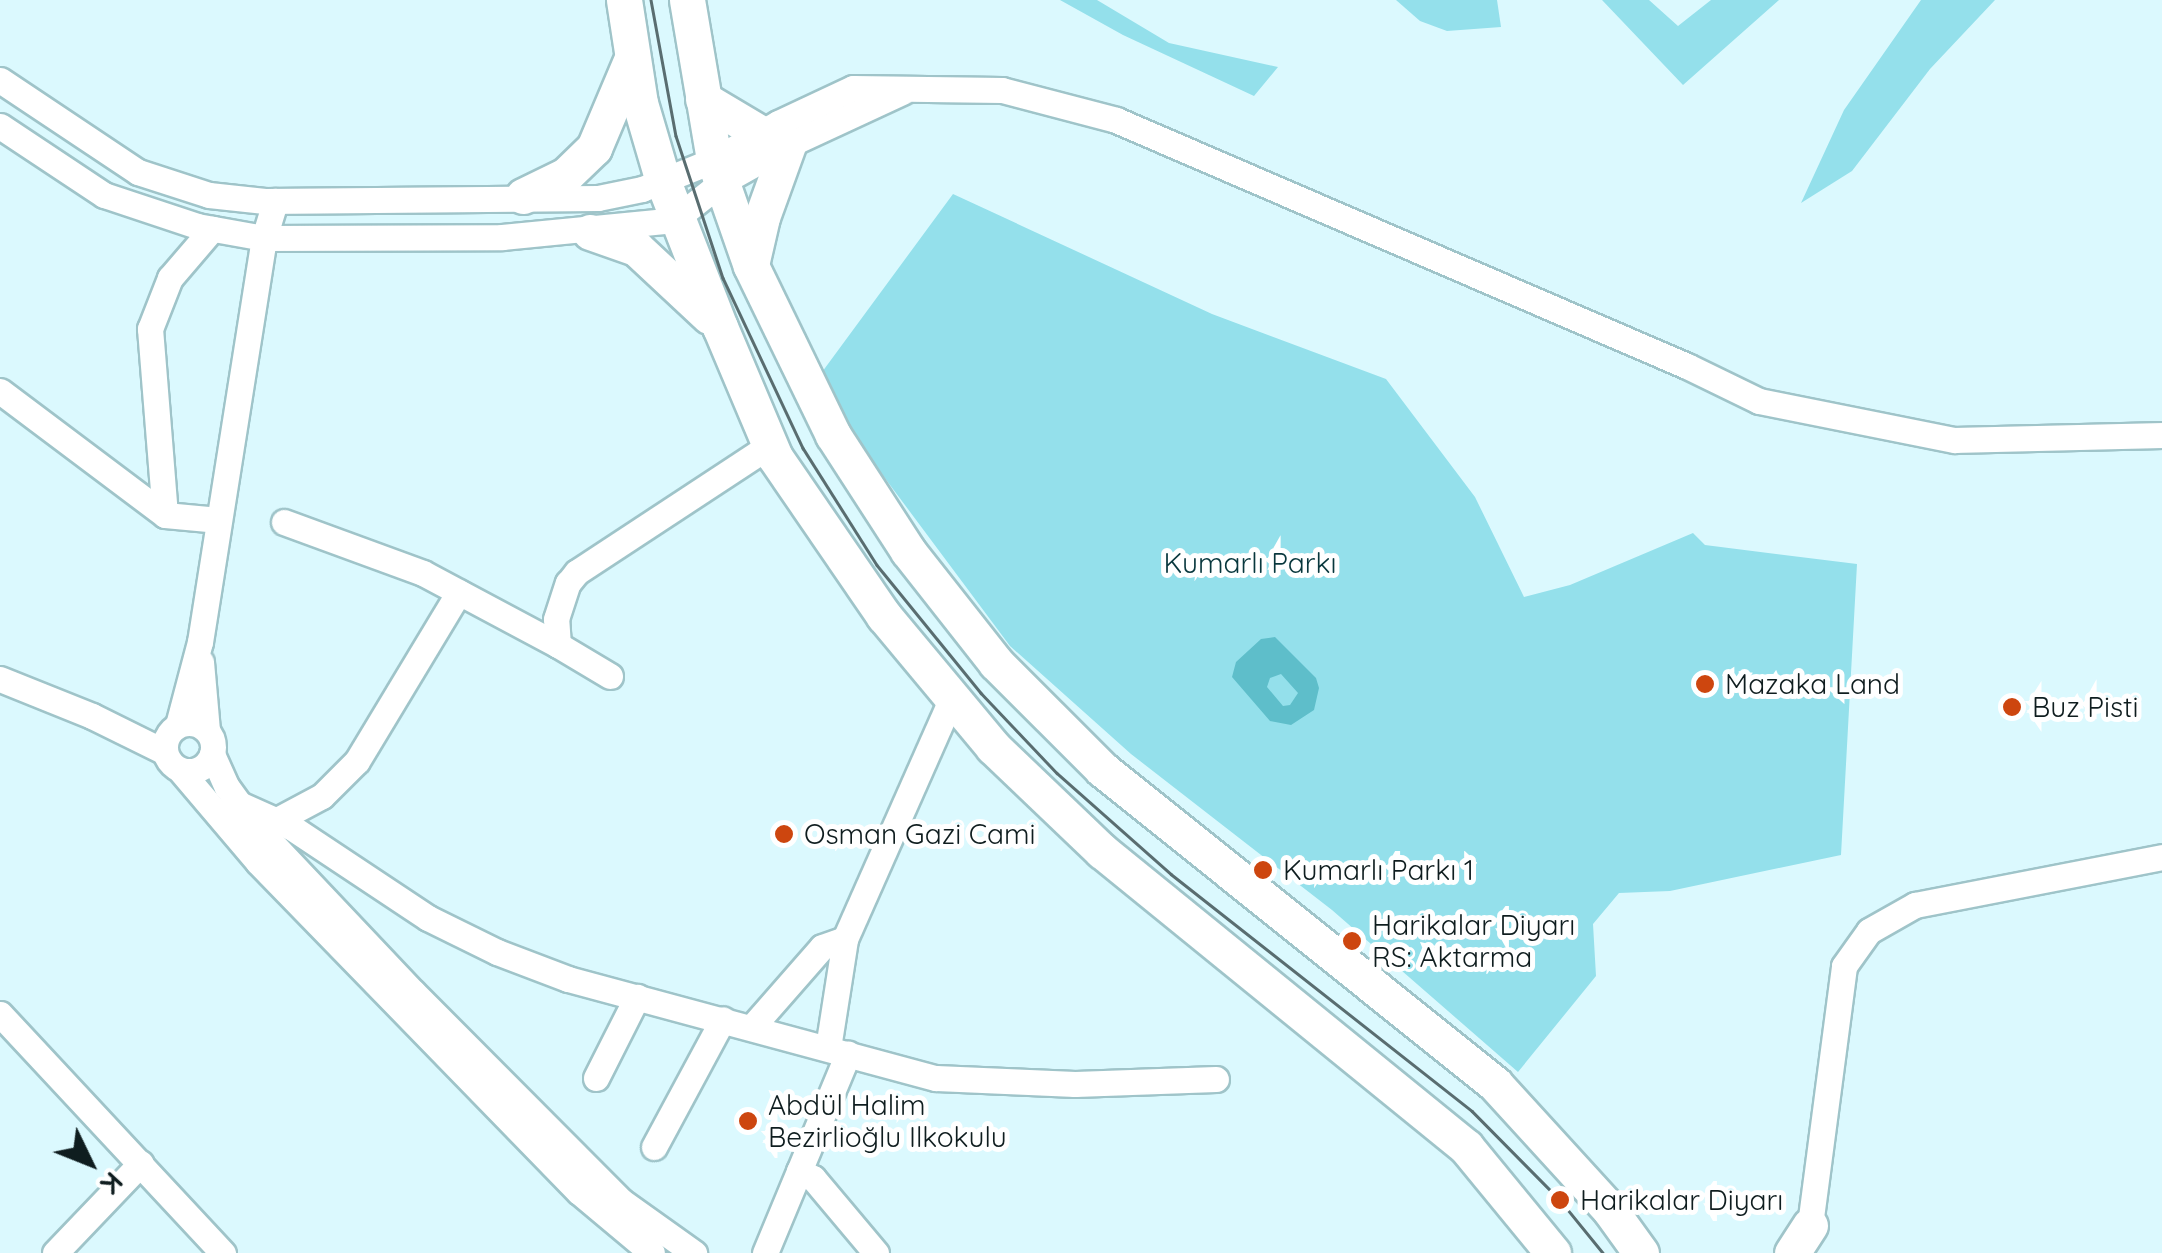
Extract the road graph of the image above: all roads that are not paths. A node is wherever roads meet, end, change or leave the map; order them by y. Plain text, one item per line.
1 (624, 0) edge
2 (687, 0) edge
3 (633, 57) junction
4 (0, 80) edge
5 (702, 99) junction
6 (0, 126) edge
7 (774, 139) junction
8 (718, 171) junction
9 (663, 181) junction
10 (523, 196) junction
11 (275, 201) junction
12 (674, 220) junction
13 (212, 229) junction
14 (590, 232) junction
15 (264, 238) junction
16 (751, 266) junction
17 (720, 327) junction
18 (0, 390) edge
19 (2162, 435) edge
20 (770, 446) junction
21 (166, 515) junction
22 (219, 520) junction
23 (284, 522) dead end
24 (458, 592) junction
25 (200, 642) junction
26 (558, 645) junction
27 (610, 676) dead end
28 (0, 679) edge
29 (952, 698) junction
30 (178, 725) junction
31 (210, 743) junction
32 (172, 761) junction
33 (239, 804) junction
34 (278, 820) junction
35 (2162, 856) edge
36 (845, 939) junction
37 (637, 997) junction
38 (0, 1014) edge
39 (723, 1020) junction
40 (752, 1027) junction
41 (838, 1051) junction
42 (596, 1078) dead end
43 (1216, 1079) dead end
44 (654, 1147) dead end
45 (140, 1163) junction
46 (799, 1172) junction
47 (1610, 1210) junction
48 (1803, 1246) edge
49 (54, 1253) edge
50 (223, 1253) edge
51 (652, 1253) edge
52 (694, 1253) edge
53 (765, 1253) edge
54 (876, 1253) edge
55 (1553, 1253) edge
56 (1641, 1253) edge
57 (1669, 1253) edge

1 - 3 highway
2 - 5 highway
3 - 9 highway
3 - 10 highway
4 - 11 street
5 - 7 highway
5 - 8 highway
6 - 13 street
7 - 8 street
7 - 16 highway
7 - 19 street
8 - 9 street
8 - 12 street
8 - 16 highway
9 - 10 street
9 - 12 highway
10 - 11 street
11 - 15 street
12 - 14 street
12 - 17 highway
13 - 15 street
13 - 21 street
14 - 15 street
14 - 17 highway
15 - 22 street
16 - 47 highway
17 - 20 highway
18 - 21 street
20 - 26 street
20 - 29 highway
21 - 22 street
22 - 25 street
23 - 24 street
24 - 26 street
24 - 34 street
25 - 30 street
25 - 31 street
26 - 27 street
28 - 32 street
29 - 36 street
29 - 55 highway
30 - 31 street
30 - 32 street
31 - 32 street
31 - 33 street
32 - 51 street
33 - 34 street
33 - 52 street
34 - 37 street
35 - 48 street
36 - 40 street
36 - 41 street
37 - 39 street
37 - 42 street
38 - 45 street
39 - 40 street
39 - 44 street
40 - 41 street
41 - 43 street
41 - 46 street
45 - 49 street
45 - 50 street
46 - 53 street
46 - 54 street
47 - 56 highway
47 - 57 highway

